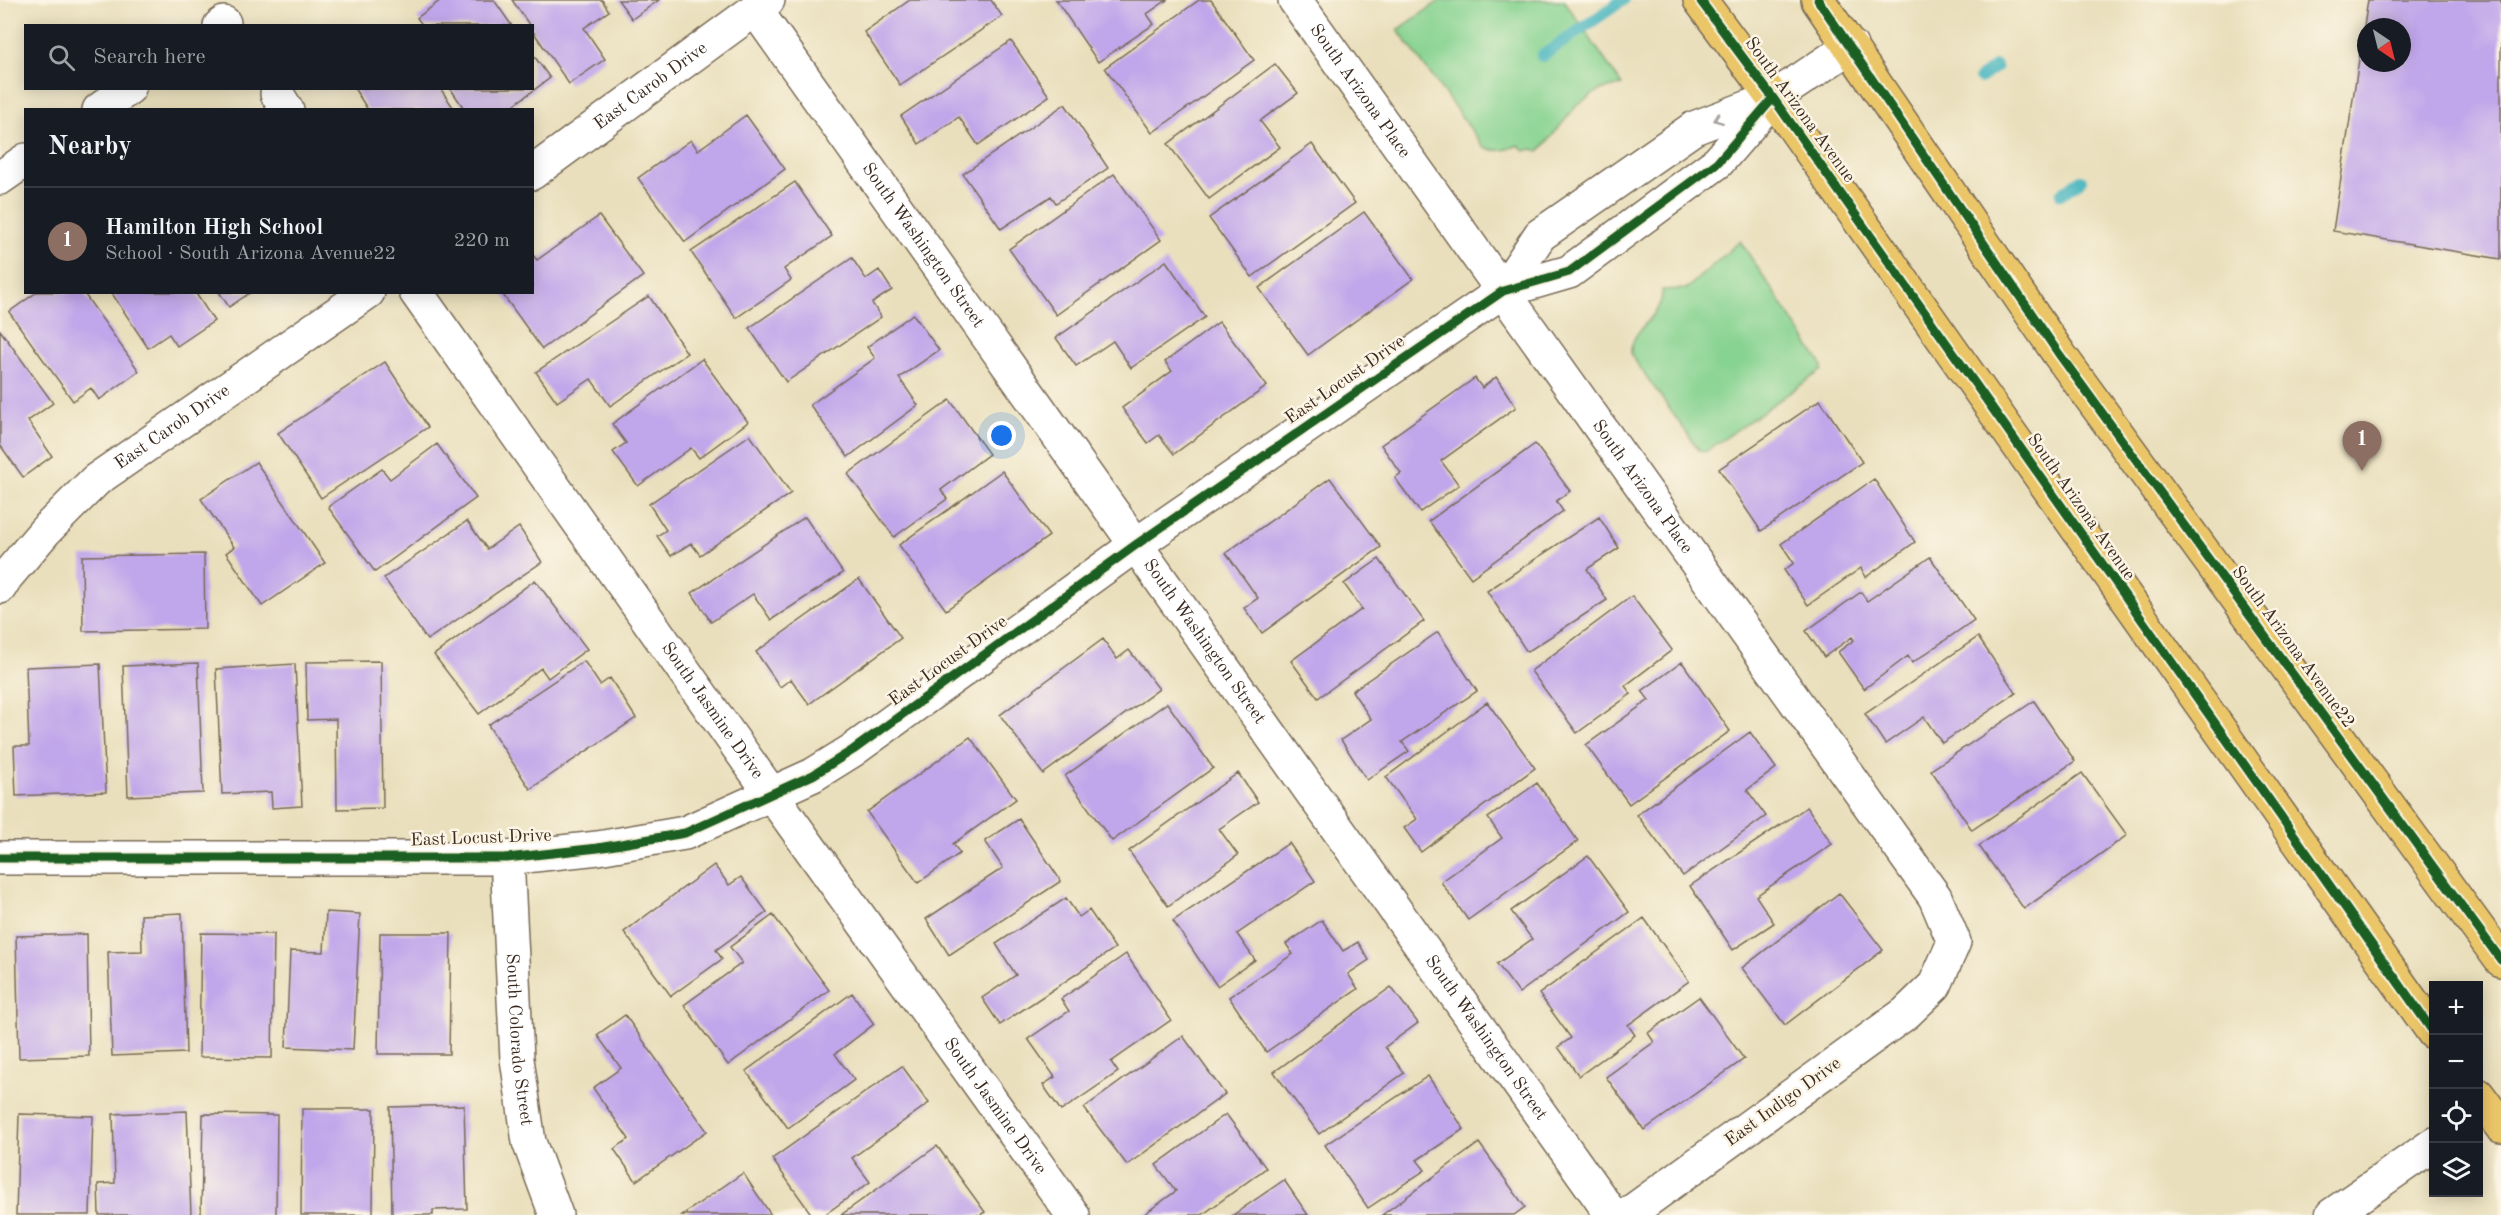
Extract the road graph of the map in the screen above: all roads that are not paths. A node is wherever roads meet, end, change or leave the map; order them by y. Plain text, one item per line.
1 (1295, 0) edge
2 (1701, 0) edge
3 (1818, 0) edge
4 (761, 4) edge
5 (1851, 46) junction
6 (126, 90) edge
7 (1773, 98) junction
8 (102, 108) edge
9 (24, 161) edge
10 (534, 172) edge
11 (0, 178) edge
12 (1503, 291) junction
13 (365, 294) edge
14 (417, 294) edge
15 (1137, 544) junction
16 (0, 587) edge
17 (772, 795) junction
18 (0, 858) edge
19 (507, 858) junction
20 (2501, 960) edge
21 (1935, 985) joint
22 (2429, 1028) edge
23 (2429, 1147) edge
24 (556, 1215) edge
25 (1073, 1215) edge
26 (1612, 1215) edge
27 (1627, 1215) edge
28 (2332, 1215) edge

1 - 12 street, South Arizona Place
2 - 7 main road, South Arizona Avenue
3 - 5 main road
4 - 10 street, East Carob Drive
4 - 15 street, South Washington Street
5 - 7 street, East Locust Drive
5 - 20 main road, South Arizona Avenue22
6 - 8 street
7 - 12 street, East Locust Drive
7 -> 12 street, East Locust Drive
7 - 22 main road, South Arizona Avenue
9 - 11 street
12 - 15 street, East Locust Drive
12 - 21 street, South Arizona Place
13 - 16 street, East Carob Drive
14 - 17 street, South Jasmine Drive
15 - 17 street, East Locust Drive
15 - 26 street, South Washington Street
17 - 19 street, East Locust Drive
17 - 25 street, South Jasmine Drive
18 - 19 street, East Locust Drive
19 - 24 street, South Colorado Street
21 - 27 street, East Indigo Drive
23 - 28 street

